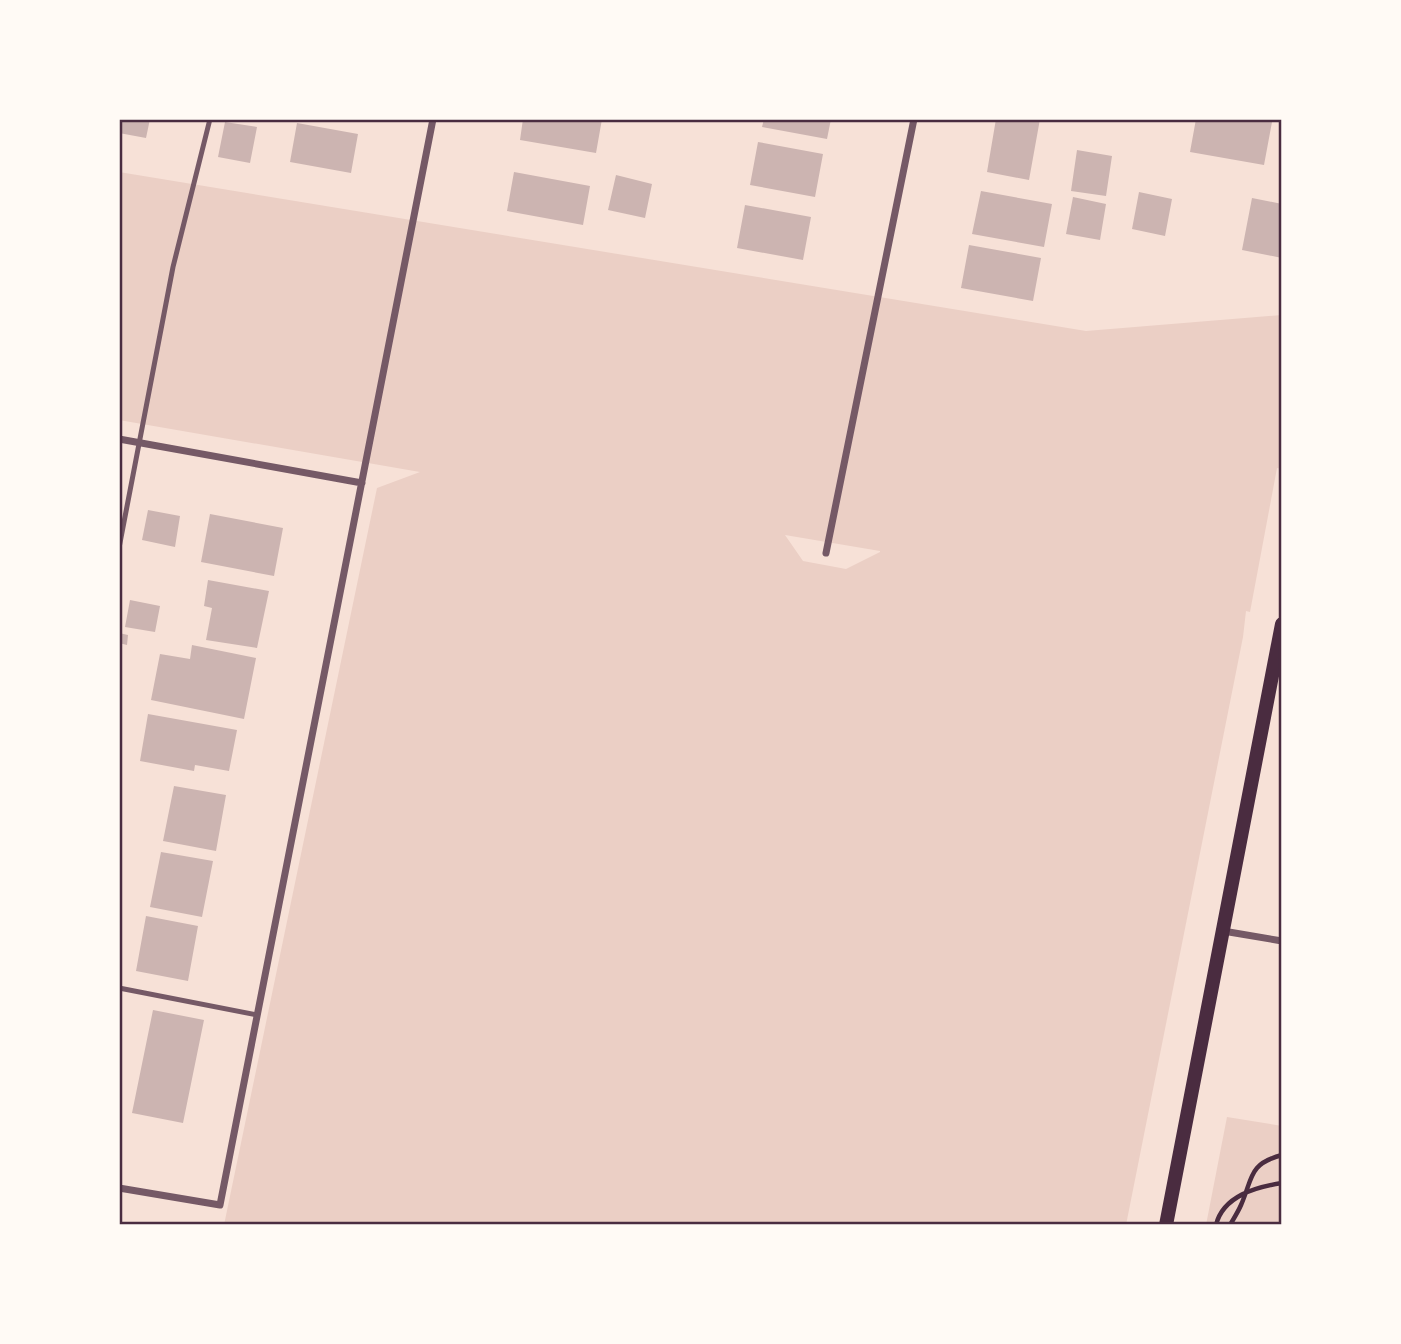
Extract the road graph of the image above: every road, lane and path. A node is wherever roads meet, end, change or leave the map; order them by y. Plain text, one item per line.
1 (210, 119) edge
2 (433, 119) edge
3 (914, 119) edge
4 (119, 439) edge
5 (140, 443) junction
6 (362, 483) junction
7 (119, 548) edge
8 (826, 553) dead end
9 (1282, 624) edge
10 (1223, 930) junction
11 (1282, 941) edge
12 (119, 988) edge
13 (257, 1015) junction
14 (1282, 1155) edge
15 (1282, 1183) edge
16 (119, 1188) edge
17 (1244, 1193) junction
18 (1166, 1225) edge
19 (1216, 1225) edge
20 (1230, 1225) edge

1 - 5 lane
2 - 6 street
3 - 8 street
4 - 5 street
5 - 6 street
5 - 7 lane
6 - 13 street
9 - 10 main road
10 - 11 street
10 - 18 main road
12 - 13 lane
13 - 16 street
14 - 17 path
15 - 17 path
17 - 19 path
17 - 20 path

